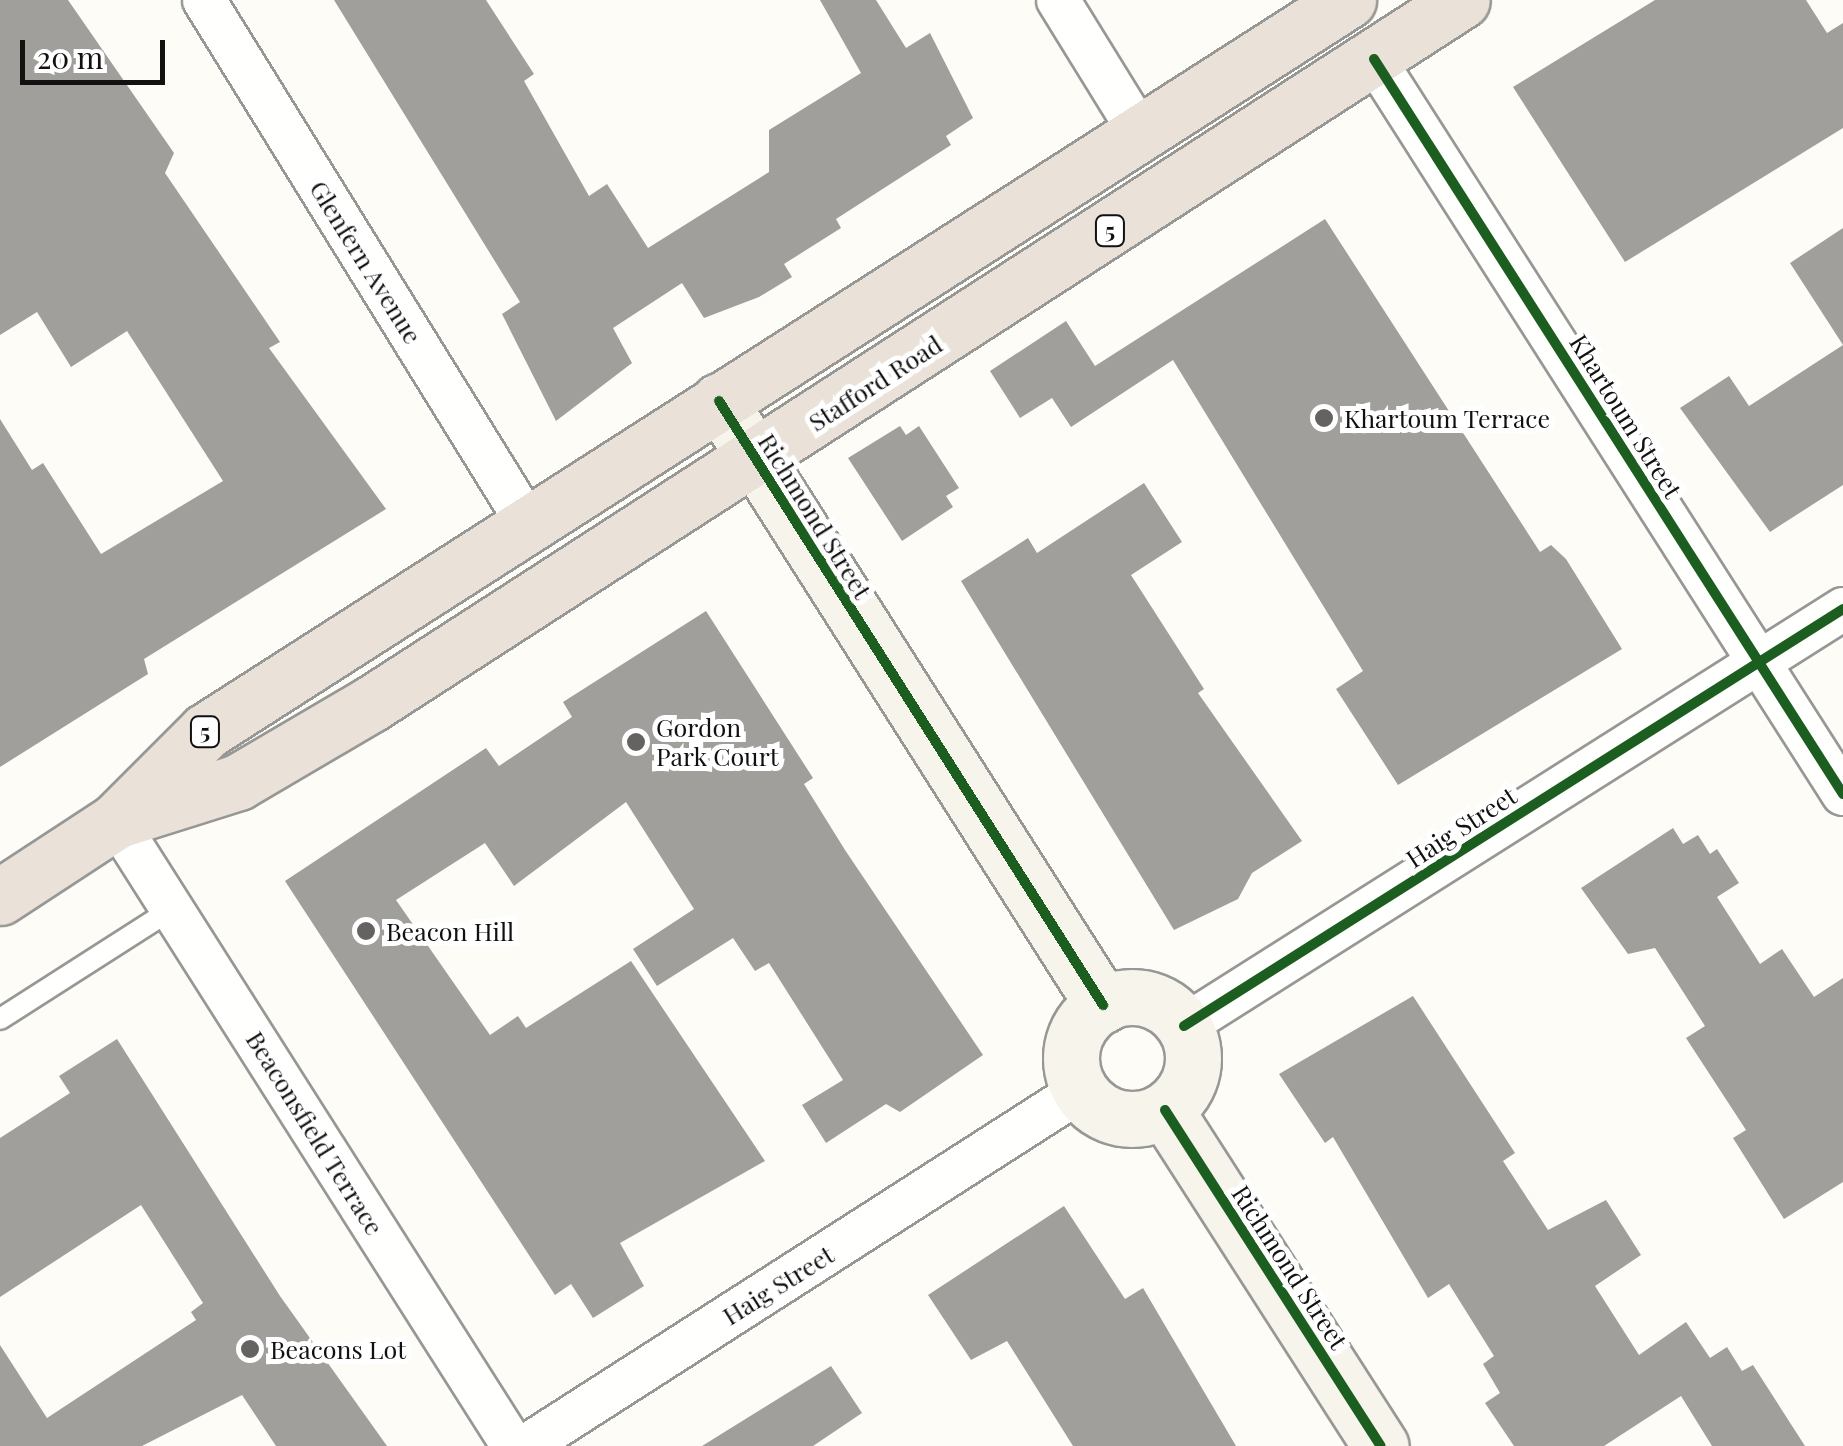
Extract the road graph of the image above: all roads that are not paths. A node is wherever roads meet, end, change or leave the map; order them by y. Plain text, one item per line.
1 (204, 0) edge
2 (1058, 0) edge
3 (1348, 0) edge
4 (1462, 0) edge
5 (1374, 59) junction
6 (1140, 133) junction
7 (719, 401) junction
8 (756, 460) junction
9 (528, 524) junction
10 (1843, 609) edge
11 (1758, 661) junction
12 (1843, 794) edge
13 (116, 821) junction
14 (0, 897) edge
15 (172, 909) junction
16 (1103, 1005) junction
17 (0, 1019) edge
18 (1184, 1026) junction
19 (1080, 1091) junction
20 (1164, 1110) junction
21 (513, 1446) edge
22 (526, 1446) edge
23 (1382, 1446) edge

1 - 9 street, Glenfern Avenue
2 - 6 street
3 - 6 highway, Stafford Road / 5
4 - 5 highway, Stafford Road / 5
5 - 8 highway, Stafford Road / 5
5 - 11 street, Khartoum Street
6 - 7 highway, Stafford Road / 5
7 - 8 street, Richmond Street
7 - 9 highway, Stafford Road / 5
8 - 13 highway, Stafford Road / 5
8 - 16 street, Richmond Street
9 - 13 highway, Stafford Road / 5
10 - 11 street, Haig Street
11 - 12 street, Khartoum Street
11 - 18 street, Haig Street
13 - 14 highway, Stafford Road / 5
13 - 15 street, Beaconsfield Terrace
15 - 17 lane
15 - 21 street, Beaconsfield Terrace
16 - 18 street
16 - 19 street
18 - 20 street
19 - 20 street
19 - 22 street, Haig Street
20 - 23 street, Richmond Street

